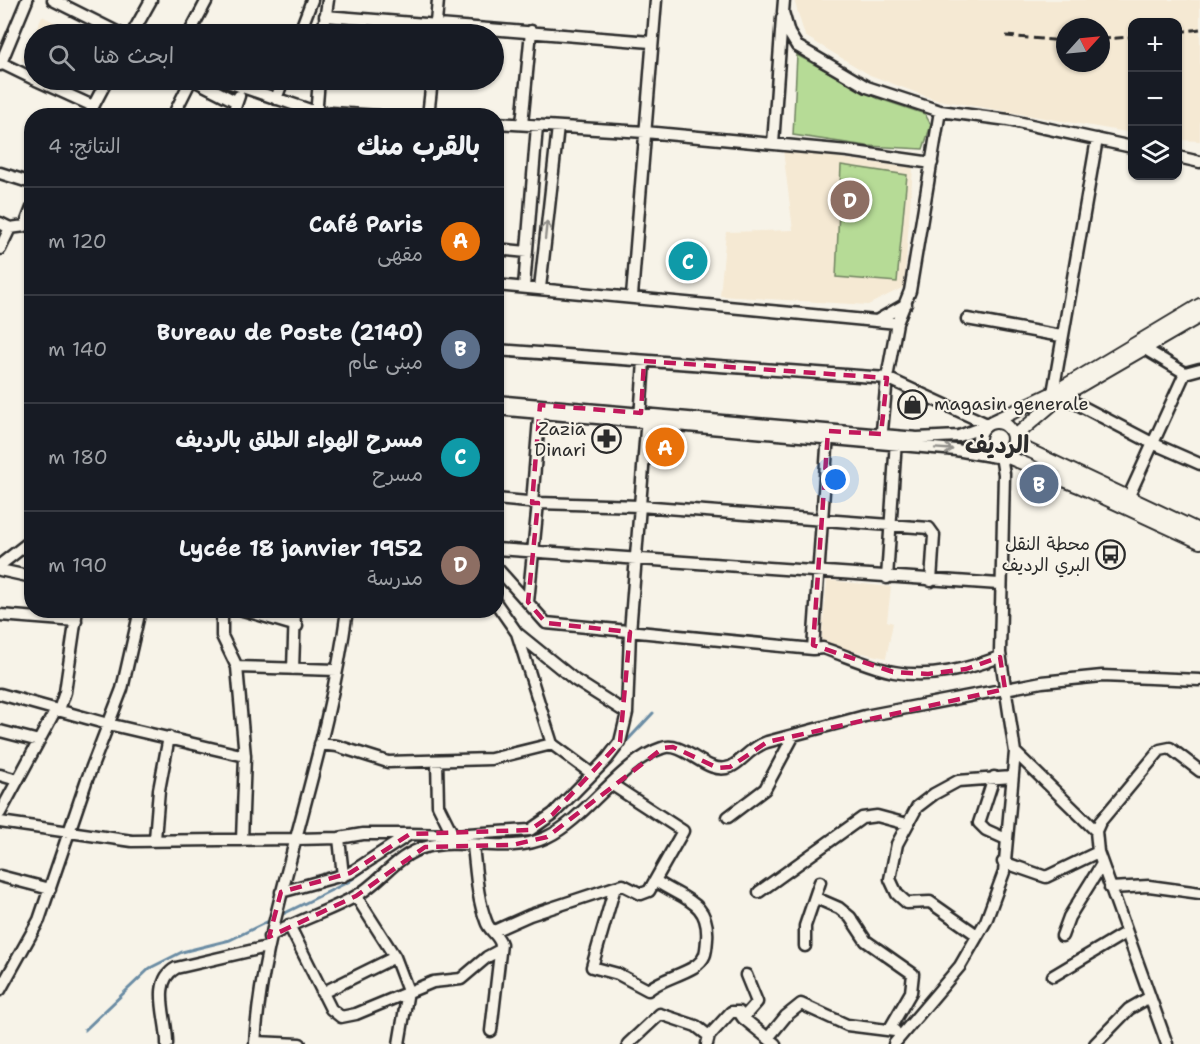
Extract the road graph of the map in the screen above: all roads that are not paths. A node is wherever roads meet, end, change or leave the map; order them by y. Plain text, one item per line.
1 (27, 0) edge
2 (151, 0) edge
3 (207, 0) edge
4 (312, 0) edge
5 (328, 0) edge
6 (438, 0) edge
7 (656, 0) edge
8 (784, 0) edge
9 (56, 1) edge
10 (783, 12) junction
11 (326, 16) junction
12 (101, 24) edge
13 (138, 24) edge
14 (194, 24) edge
15 (303, 24) edge
16 (325, 24) edge
17 (388, 24) edge
18 (436, 24) edge
19 (504, 31) edge
20 (531, 31) junction
21 (651, 42) junction
22 (0, 64) edge
23 (24, 74) edge
24 (54, 90) edge
25 (102, 90) edge
26 (187, 90) edge
27 (212, 90) edge
28 (242, 90) edge
29 (251, 90) edge
30 (279, 90) edge
31 (318, 90) edge
32 (431, 90) edge
33 (276, 99) junction
34 (237, 102) junction
35 (86, 108) edge
36 (93, 108) edge
37 (177, 108) edge
38 (235, 108) edge
39 (300, 108) edge
40 (317, 108) edge
41 (429, 108) edge
42 (940, 111) junction
43 (504, 123) edge
44 (522, 124) junction
45 (537, 126) junction
46 (558, 127) junction
47 (645, 132) junction
48 (1097, 140) junction
49 (773, 144) junction
50 (1128, 146) edge
51 (1182, 158) edge
52 (1200, 162) edge
53 (932, 163) junction
54 (0, 173) edge
55 (24, 180) edge
56 (531, 201) junction
57 (549, 202) junction
58 (5, 226) edge
59 (24, 226) edge
60 (0, 249) edge
61 (504, 250) edge
62 (527, 252) junction
63 (504, 286) edge
64 (524, 287) junction
65 (540, 288) junction
66 (632, 296) junction
67 (907, 303) junction
68 (1200, 305) edge
69 (1200, 316) edge
70 (967, 319) dead end
71 (878, 320) junction
72 (897, 323) junction
73 (1061, 336) junction
74 (1144, 349) junction
75 (504, 351) edge
76 (644, 361) junction
77 (1200, 369) edge
78 (1185, 372) junction
79 (887, 378) junction
80 (1057, 395) junction
81 (504, 402) edge
82 (504, 409) edge
83 (540, 409) junction
84 (644, 418) junction
85 (988, 424) junction
86 (828, 436) junction
87 (881, 439) junction
88 (896, 440) junction
89 (1013, 441) junction
90 (1152, 443) junction
91 (998, 456) junction
92 (1200, 464) edge
93 (1128, 498) junction
94 (504, 500) edge
95 (535, 503) junction
96 (640, 506) junction
97 (824, 522) junction
98 (891, 527) junction
99 (1200, 531) edge
100 (1200, 542) edge
101 (24, 546) edge
102 (504, 549) edge
103 (534, 550) junction
104 (636, 557) junction
105 (0, 565) edge
106 (0, 570) edge
107 (24, 574) edge
108 (819, 574) junction
109 (504, 576) edge
110 (887, 578) junction
111 (931, 581) junction
112 (999, 584) junction
113 (528, 602) junction
114 (504, 614) edge
115 (0, 615) edge
116 (24, 615) edge
117 (76, 618) edge
118 (138, 618) edge
119 (222, 618) edge
120 (270, 618) edge
121 (296, 618) edge
122 (346, 618) edge
123 (297, 626) junction
124 (630, 632) junction
125 (517, 633) junction
126 (813, 649) junction
127 (1001, 659) junction
128 (237, 667) junction
129 (293, 669) junction
130 (337, 670) junction
131 (1200, 680) edge
132 (1005, 689) junction
133 (0, 694) edge
134 (57, 709) junction
135 (627, 713) junction
136 (108, 724) junction
137 (0, 731) edge
138 (794, 735) junction
139 (169, 737) junction
140 (39, 741) junction
141 (320, 744) junction
142 (552, 744) junction
143 (1015, 752) junction
144 (245, 756) junction
145 (437, 761) junction
146 (1200, 770) edge
147 (591, 773) junction
148 (0, 775) edge
149 (994, 777) junction
150 (1012, 777) junction
151 (17, 780) junction
152 (611, 784) junction
153 (0, 813) edge
154 (728, 817) dead end
155 (0, 822) edge
156 (908, 824) junction
157 (68, 831) junction
158 (1096, 831) junction
159 (410, 834) junction
160 (453, 835) junction
161 (339, 838) junction
162 (155, 839) junction
163 (296, 839) junction
164 (1005, 839) junction
165 (242, 840) junction
166 (473, 846) junction
167 (1098, 852) junction
168 (1003, 862) junction
169 (1102, 864) junction
170 (0, 876) edge
171 (343, 876) junction
172 (656, 881) junction
173 (820, 882) dead end
174 (615, 887) junction
175 (1110, 888) junction
176 (50, 889) junction
177 (759, 892) dead end
178 (1200, 893) edge
179 (281, 895) junction
180 (356, 896) junction
181 (816, 898) junction
182 (289, 924) junction
183 (494, 931) junction
184 (1125, 933) junction
185 (977, 935) junction
186 (1062, 936) dead end
187 (270, 937) junction
188 (805, 946) dead end
189 (500, 950) junction
190 (395, 957) junction
191 (746, 975) dead end
192 (4, 976) edge
193 (1053, 976) dead end
194 (0, 990) edge
195 (408, 991) junction
196 (322, 993) junction
197 (1150, 997) junction
198 (742, 1018) junction
199 (889, 1030) junction
200 (490, 1031) dead end
201 (904, 1033) junction
202 (708, 1040) edge
203 (771, 1042) edge
204 (255, 1043) edge
205 (167, 1044) edge
206 (300, 1044) edge
207 (399, 1044) edge
208 (628, 1044) edge
209 (894, 1044) edge
210 (1095, 1044) edge
211 (1167, 1044) edge

1 - 22 street
2 - 13 street
3 - 14 street
4 - 15 street
5 - 11 street
6 - 18 street
7 - 21 street
8 - 10 street
9 - 12 street
10 - 42 street
10 - 49 street
11 - 16 street
11 - 17 street
19 - 20 street
20 - 21 street
20 - 44 street
21 - 47 street
22 - 23 street
24 - 35 street
25 - 36 street
26 - 37 street
27 - 34 street
28 - 34 street
29 - 33 street
30 - 33 street
31 - 40 street
32 - 41 street
33 - 39 street
34 - 38 street
42 - 48 street
42 - 53 street
43 - 44 street
44 - 45 street
45 - 46 street
45 - 56 street
46 - 47 street
46 - 57 street
47 - 49 street
47 - 66 street
48 - 50 street
48 - 73 street
49 - 53 street
51 - 52 street
53 - 67 street
54 - 55 street
56 - 57 street
56 - 62 street
65 -> 57 street
58 - 59 street
58 - 60 street
61 - 62 street
62 - 64 street
63 - 64 street
64 - 65 street
65 - 66 street
66 - 71 street
67 - 71 street
67 - 72 street
68 - 80 main road
69 - 74 main road
70 - 73 street
71 - 72 street
72 - 79 street
73 - 80 street
74 - 78 street
74 - 80 main road
75 - 76 street
76 - 79 street
76 - 84 street
77 - 78 street
78 - 90 street
79 - 85 street
79 - 87 street
80 - 85 main road
80 - 89 main road
80 - 90 street
81 - 83 street
82 - 83 street
83 - 84 street
83 - 95 street
84 - 86 street
84 - 96 street
85 - 88 street
85 - 89 main road
85 - 91 main road
86 - 87 street
86 - 97 street
87 - 88 street
88 -> 91 street
88 - 98 street
89 - 91 main road
89 - 93 main road
90 - 92 street
90 - 93 street
91 - 100 main road
91 - 112 street
93 - 99 main road
94 - 95 street
95 - 96 street
95 - 103 street
96 - 97 street
96 - 104 street
97 - 98 street
97 - 108 street
98 - 110 street
98 - 111 street
101 - 105 street
102 - 103 street
103 - 104 street
103 - 113 street
104 - 108 street
104 - 124 street
106 - 107 street
108 - 110 street
108 - 126 street
109 - 113 street
110 - 111 street
111 - 112 street
112 - 127 street
113 - 124 street
114 - 125 street
115 - 116 street
117 - 134 street
118 - 136 street
119 - 128 street
120 - 123 street
121 - 123 street
122 - 130 street
123 - 129 street
124 - 126 street
124 - 135 street
125 - 135 street
125 - 142 street
126 - 127 street
127 - 132 street
128 - 129 street
128 - 144 street
129 - 130 street
130 - 141 street
131 - 132 street
132 - 138 street
132 - 143 street
133 - 134 street
134 - 136 street
134 - 140 street
135 - 147 street
136 - 139 street
136 - 157 street
137 - 140 street
138 - 152 street
138 - 154 street
139 - 144 street
139 - 162 street
140 - 151 street
141 - 145 street
141 - 163 street
142 - 145 street
142 - 147 street
143 - 150 street
143 - 158 street
144 - 165 street
145 - 160 street
146 - 158 street
147 - 160 street
148 - 151 street
149 - 150 street
149 - 156 street
149 - 164 street
150 - 164 street
151 - 153 street
152 - 166 street
152 - 172 street
155 - 157 street
156 - 177 street
156 - 185 street
157 - 162 street
157 - 176 street
158 - 167 street
159 - 160 street
159 - 161 street
159 - 171 street
161 - 163 street
161 - 171 street
162 - 165 street
163 - 165 street
163 - 179 street
164 - 168 street
166 - 180 street
166 - 183 street
167 - 168 street
167 - 169 street
168 - 185 street
169 - 175 street
169 - 186 street
170 - 176 street
171 - 179 street
172 - 174 street
172 - 174 street
173 - 181 street
174 - 183 street
175 - 178 street
175 - 184 street
176 - 192 street
179 - 187 street
180 - 182 street
180 - 190 street
181 - 188 street
181 - 199 street
182 - 187 street
182 - 196 street
183 - 189 street
184 - 193 street
184 - 197 street
185 - 201 street
187 - 204 street
187 - 205 street
189 - 195 street
189 - 200 street
190 - 195 street
190 - 196 street
191 - 198 street
192 - 194 street
195 - 196 street
195 - 207 street
197 - 210 street
197 - 211 street
198 - 202 street
198 - 203 street
199 - 201 street
199 - 203 street
201 - 209 street
202 - 208 street
204 - 206 street

